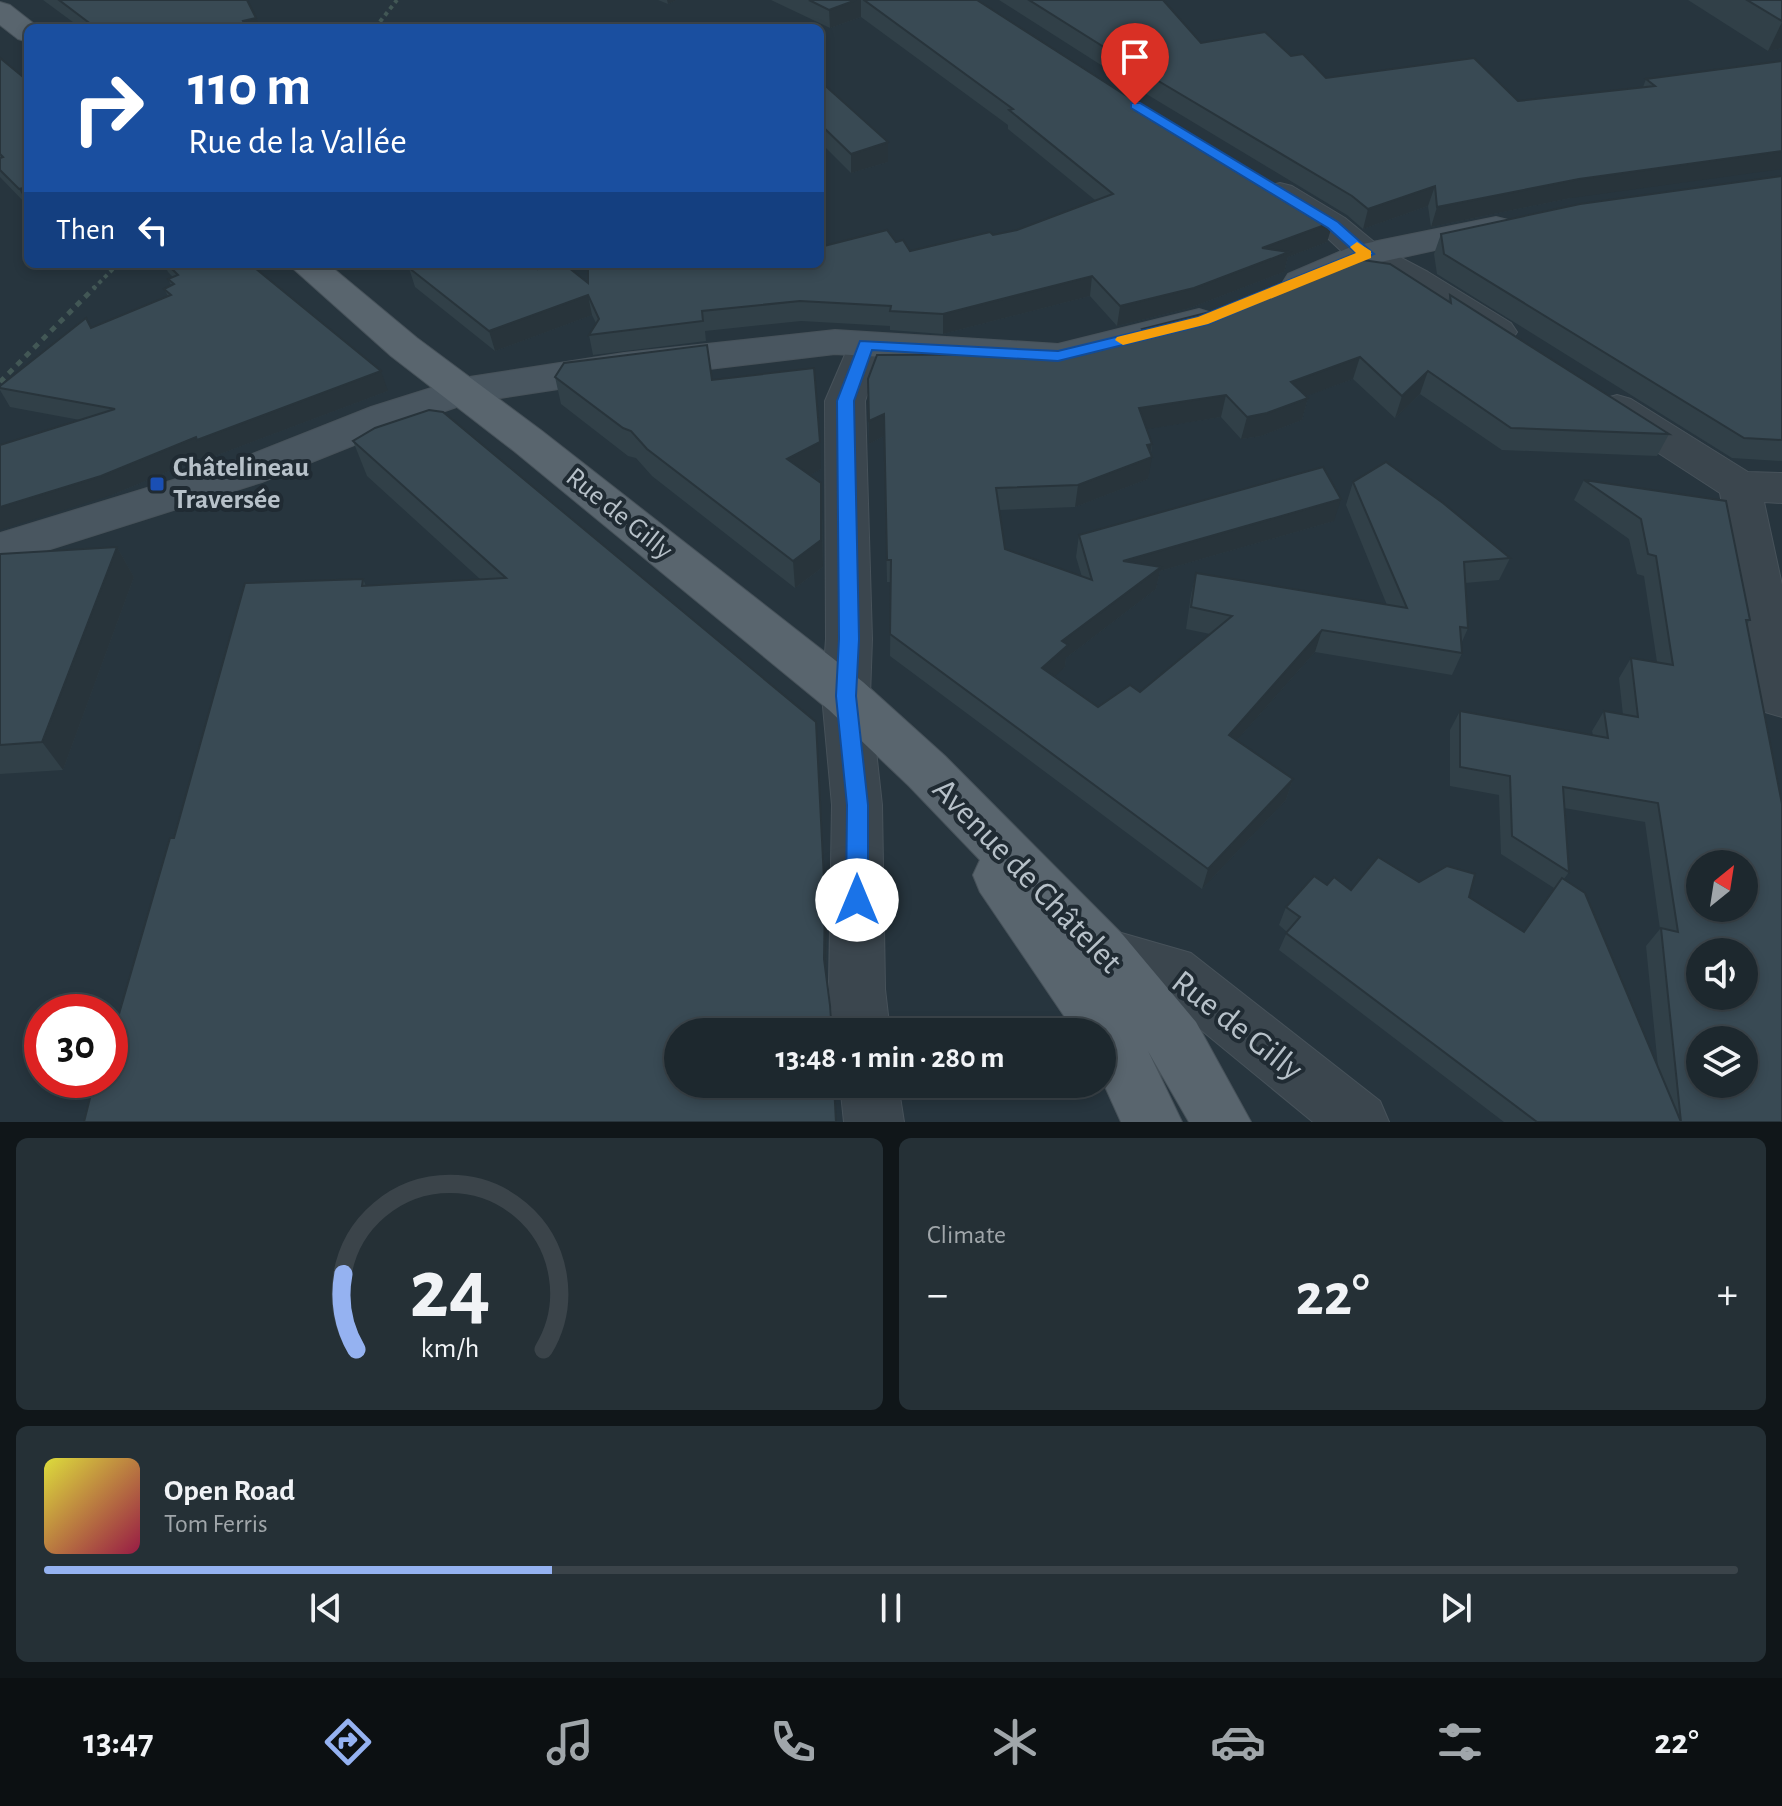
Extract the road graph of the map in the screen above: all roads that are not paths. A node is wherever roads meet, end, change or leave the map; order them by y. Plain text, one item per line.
1 (0, 11) edge
2 (24, 30) edge
3 (1254, 177) edge
4 (1527, 220) edge
5 (1366, 254) junction
6 (311, 268) edge
7 (1275, 292) edge
8 (1232, 309) edge
9 (866, 345) junction
10 (1532, 354) edge
11 (1584, 387) edge
12 (463, 391) junction
13 (1761, 487) edge
14 (0, 549) edge
15 (846, 696) junction
16 (1782, 698) edge
17 (927, 771) junction
18 (1104, 953) junction
19 (860, 1018) edge
20 (871, 1098) edge
21 (874, 1122) edge
22 (1152, 1122) edge
23 (1221, 1122) edge
24 (1359, 1122) edge

1 - 2 main road
3 - 5 street
4 - 5 main road
5 - 7 main road
5 - 10 street
6 - 12 main road, Rue de Gilly
8 - 9 main road
9 - 12 main road
9 - 15 street
11 - 13 street
12 - 14 main road
12 - 15 main road, Rue de Gilly
13 - 16 street
15 - 17 main road, Rue de Gilly
15 - 19 street
17 - 18 main road, Avenue de Châtelet
17 - 22 main road, Avenue de Châtelet
18 - 23 main road, Avenue de Châtelet
18 - 24 street, Rue de Gilly
20 - 21 street

